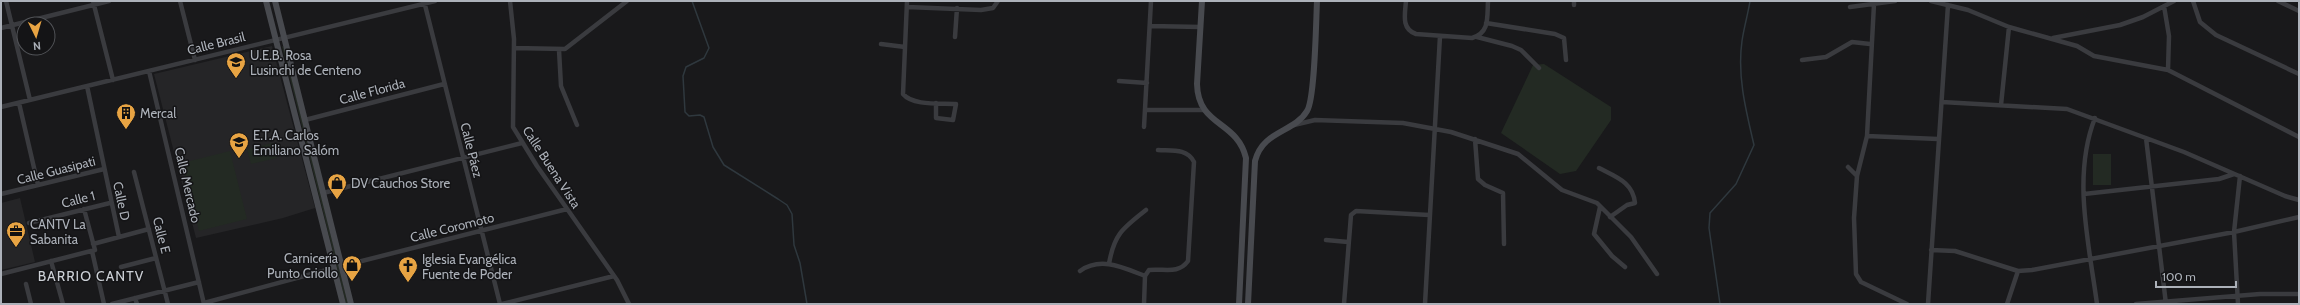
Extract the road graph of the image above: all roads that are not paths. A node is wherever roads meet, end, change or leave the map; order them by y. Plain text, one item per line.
1 (6, 1) edge
2 (109, 1) edge
3 (180, 1) edge
4 (266, 1) edge
5 (275, 1) edge
6 (436, 1) edge
7 (510, 1) edge
8 (627, 1) edge
9 (907, 1) edge
10 (998, 1) edge
11 (1151, 1) edge
12 (1202, 1) edge
13 (1317, 1) edge
14 (1406, 1) edge
15 (1488, 1) edge
16 (1895, 1) edge
17 (1931, 1) edge
18 (2174, 1) edge
19 (2192, 1) edge
20 (2278, 1) edge
21 (424, 2) edge
22 (94, 3) edge
23 (1874, 4) junction
24 (1948, 5) junction
25 (2164, 6) junction
26 (907, 7) junction
27 (1850, 7) dead end
28 (957, 8) junction
29 (2299, 12) edge
30 (1486, 23) junction
31 (12, 26) junction
32 (1150, 26) junction
33 (1200, 27) junction
34 (2008, 27) junction
35 (1, 28) edge
36 (1440, 36) junction
37 (955, 37) dead end
38 (1476, 37) junction
39 (284, 38) junction
40 (2052, 38) junction
41 (276, 40) junction
42 (880, 44) dead end
43 (1870, 44) junction
44 (905, 47) junction
45 (514, 48) junction
46 (559, 50) junction
47 (195, 60) junction
48 (1566, 60) dead end
49 (1802, 60) dead end
50 (1539, 68) dead end
51 (2168, 70) junction
52 (149, 71) junction
53 (2299, 74) edge
54 (113, 80) junction
55 (1119, 81) dead end
56 (1146, 83) junction
57 (444, 84) junction
58 (87, 86) junction
59 (30, 100) junction
60 (19, 102) junction
61 (1942, 102) junction
62 (936, 103) junction
63 (2001, 105) junction
64 (1, 107) edge
65 (1146, 110) junction
66 (1204, 110) junction
67 (2095, 118) junction
68 (305, 120) junction
69 (578, 125) dead end
70 (1144, 127) dead end
71 (1288, 127) junction
72 (1434, 129) junction
73 (1867, 136) junction
74 (2299, 137) edge
75 (2146, 138) junction
76 (1475, 139) junction
77 (1938, 139) junction
78 (522, 143) junction
79 (1158, 150) dead end
80 (462, 158) junction
81 (1848, 167) dead end
82 (1599, 168) dead end
83 (104, 169) junction
84 (134, 172) dead end
85 (2234, 174) junction
86 (1857, 176) junction
87 (2240, 176) junction
88 (38, 185) junction
89 (2151, 186) junction
90 (323, 192) junction
91 (1, 194) edge
92 (2084, 194) junction
93 (2299, 200) edge
94 (110, 203) junction
95 (1600, 207) junction
96 (84, 209) junction
97 (567, 209) junction
98 (1146, 210) dead end
99 (1429, 215) junction
100 (1610, 217) junction
101 (2299, 217) edge
102 (29, 223) dead end
103 (149, 229) junction
104 (481, 231) junction
105 (2234, 232) junction
106 (119, 237) junction
107 (1326, 240) dead end
108 (1348, 242) junction
109 (93, 244) junction
110 (1504, 244) dead end
111 (2158, 246) junction
112 (1931, 250) junction
113 (93, 251) junction
114 (156, 258) junction
115 (2091, 259) junction
116 (51, 261) junction
117 (1109, 264) junction
118 (342, 266) junction
119 (121, 267) dead end
120 (1625, 267) dead end
121 (334, 268) junction
122 (1080, 271) dead end
123 (2018, 271) junction
124 (1, 274) edge
125 (1657, 274) dead end
126 (614, 276) junction
127 (1145, 276) junction
128 (199, 282) junction
129 (26, 284) dead end
130 (164, 291) junction
131 (2299, 294) edge
132 (2238, 296) junction
133 (135, 298) junction
134 (2166, 303) edge
135 (32, 304) edge
136 (63, 304) edge
137 (104, 304) edge
138 (112, 304) edge
139 (137, 304) edge
140 (168, 304) edge
141 (204, 304) edge
142 (343, 304) edge
143 (351, 304) edge
144 (501, 304) edge
145 (629, 304) edge
146 (1144, 304) edge
147 (1239, 304) edge
148 (1248, 304) edge
149 (1344, 304) edge
150 (1425, 304) edge
151 (1907, 304) edge
152 (1928, 304) edge
153 (2007, 304) edge
154 (2097, 304) edge
155 (2136, 304) edge
156 (2238, 304) edge

1 - 31 street
2 - 22 street
3 - 47 street
4 - 41 street
5 - 39 street
6 - 21 street, Calle Brasil
7 - 45 street, Calle Buena Vista
8 - 46 street
9 - 26 street
10 - 28 street
11 - 32 street
12 - 33 street
13 - 71 street
14 - 36 street
15 - 30 street
16 - 23 street
17 - 24 street
18 - 25 street
19 - 53 street
20 - 29 street
21 - 39 street, Calle Brasil
21 - 57 street, Calle Páez
22 - 31 street
22 - 54 street
23 - 27 street
23 - 43 street
24 - 34 street
24 - 61 street
25 - 40 street
25 - 51 street
26 - 28 street
26 - 44 street
28 - 37 street
30 - 38 street
30 - 48 street
31 - 35 street
31 - 59 street
32 - 33 street
32 - 56 street
33 - 66 street
34 - 40 street
34 - 63 street
36 - 38 street
36 - 72 street
38 - 50 street
39 - 41 street, Calle Brasil
39 - 68 street
40 - 51 street
41 - 47 street, Calle Brasil
41 - 121 street
42 - 44 street
43 - 49 street
43 - 73 street
44 - 62 street
45 - 46 street
45 - 78 street, Calle Buena Vista
46 - 69 street
47 - 52 street, Calle Brasil
51 - 74 street
52 - 54 street, Calle Brasil
52 - 128 street, Calle Mercado
54 - 58 street, Calle Brasil
55 - 56 street
56 - 65 street
57 - 68 street, Calle Florida
57 - 80 street, Calle Páez
58 - 59 street, Calle Brasil
58 - 83 street, Calle Guasipati
59 - 60 street, Calle Brasil
60 - 64 street, Calle Brasil
60 - 88 street
61 - 63 street
61 - 77 street
62 - 62 street
63 - 67 street
65 - 66 street
65 - 70 street
66 - 147 street
67 - 75 street
67 - 92 street
68 - 90 street
71 - 72 street
71 - 148 street
72 - 76 street
72 - 99 street
73 - 77 street
73 - 86 street
75 - 85 street
75 - 89 street
76 - 95 street
76 - 110 street
77 - 112 street
78 - 80 street
78 - 97 street, Calle Buena Vista
79 - 127 street
80 - 90 street
80 - 104 street, Calle Páez
81 - 86 street
82 - 100 street
83 - 88 street, Calle Guasipati
83 - 94 street, Calle D
84 - 103 street, Calle E
85 - 87 street
85 - 89 street
86 - 151 street
87 - 93 street
87 - 105 street
88 - 91 street, Calle Guasipati
89 - 92 street
89 - 111 street
90 - 118 street
92 - 115 street
94 - 96 street, Calle 1
94 - 106 street, Calle D
95 - 100 street
95 - 120 street
96 - 102 street, Calle 1
96 - 109 street
97 - 104 street, Calle Coromoto
97 - 126 street, Calle Buena Vista
98 - 117 street
99 - 108 street
99 - 150 street
100 - 125 street
101 - 105 street
103 - 106 street
103 - 114 street, Calle E
104 - 118 street, Calle Coromoto
104 - 144 street, Calle Páez
105 - 111 street
105 - 132 street
106 - 109 street
107 - 108 street
108 - 149 street
109 - 113 street
111 - 115 street
111 - 134 street
112 - 123 street
112 - 152 street
113 - 116 street
113 - 137 street
114 - 119 street
114 - 130 street, Calle E
115 - 123 street
115 - 154 street
116 - 124 street
116 - 136 street
117 - 122 street
117 - 127 street
118 - 143 street
121 - 141 street
121 - 142 street
123 - 153 street
126 - 144 street
126 - 145 street, Calle Buena Vista
127 - 146 street
128 - 130 street
128 - 141 street, Calle Mercado
129 - 135 street
130 - 133 street
130 - 140 street, Calle E
131 - 132 street
132 - 134 street
132 - 156 street
133 - 138 street
133 - 139 street
134 - 155 street

